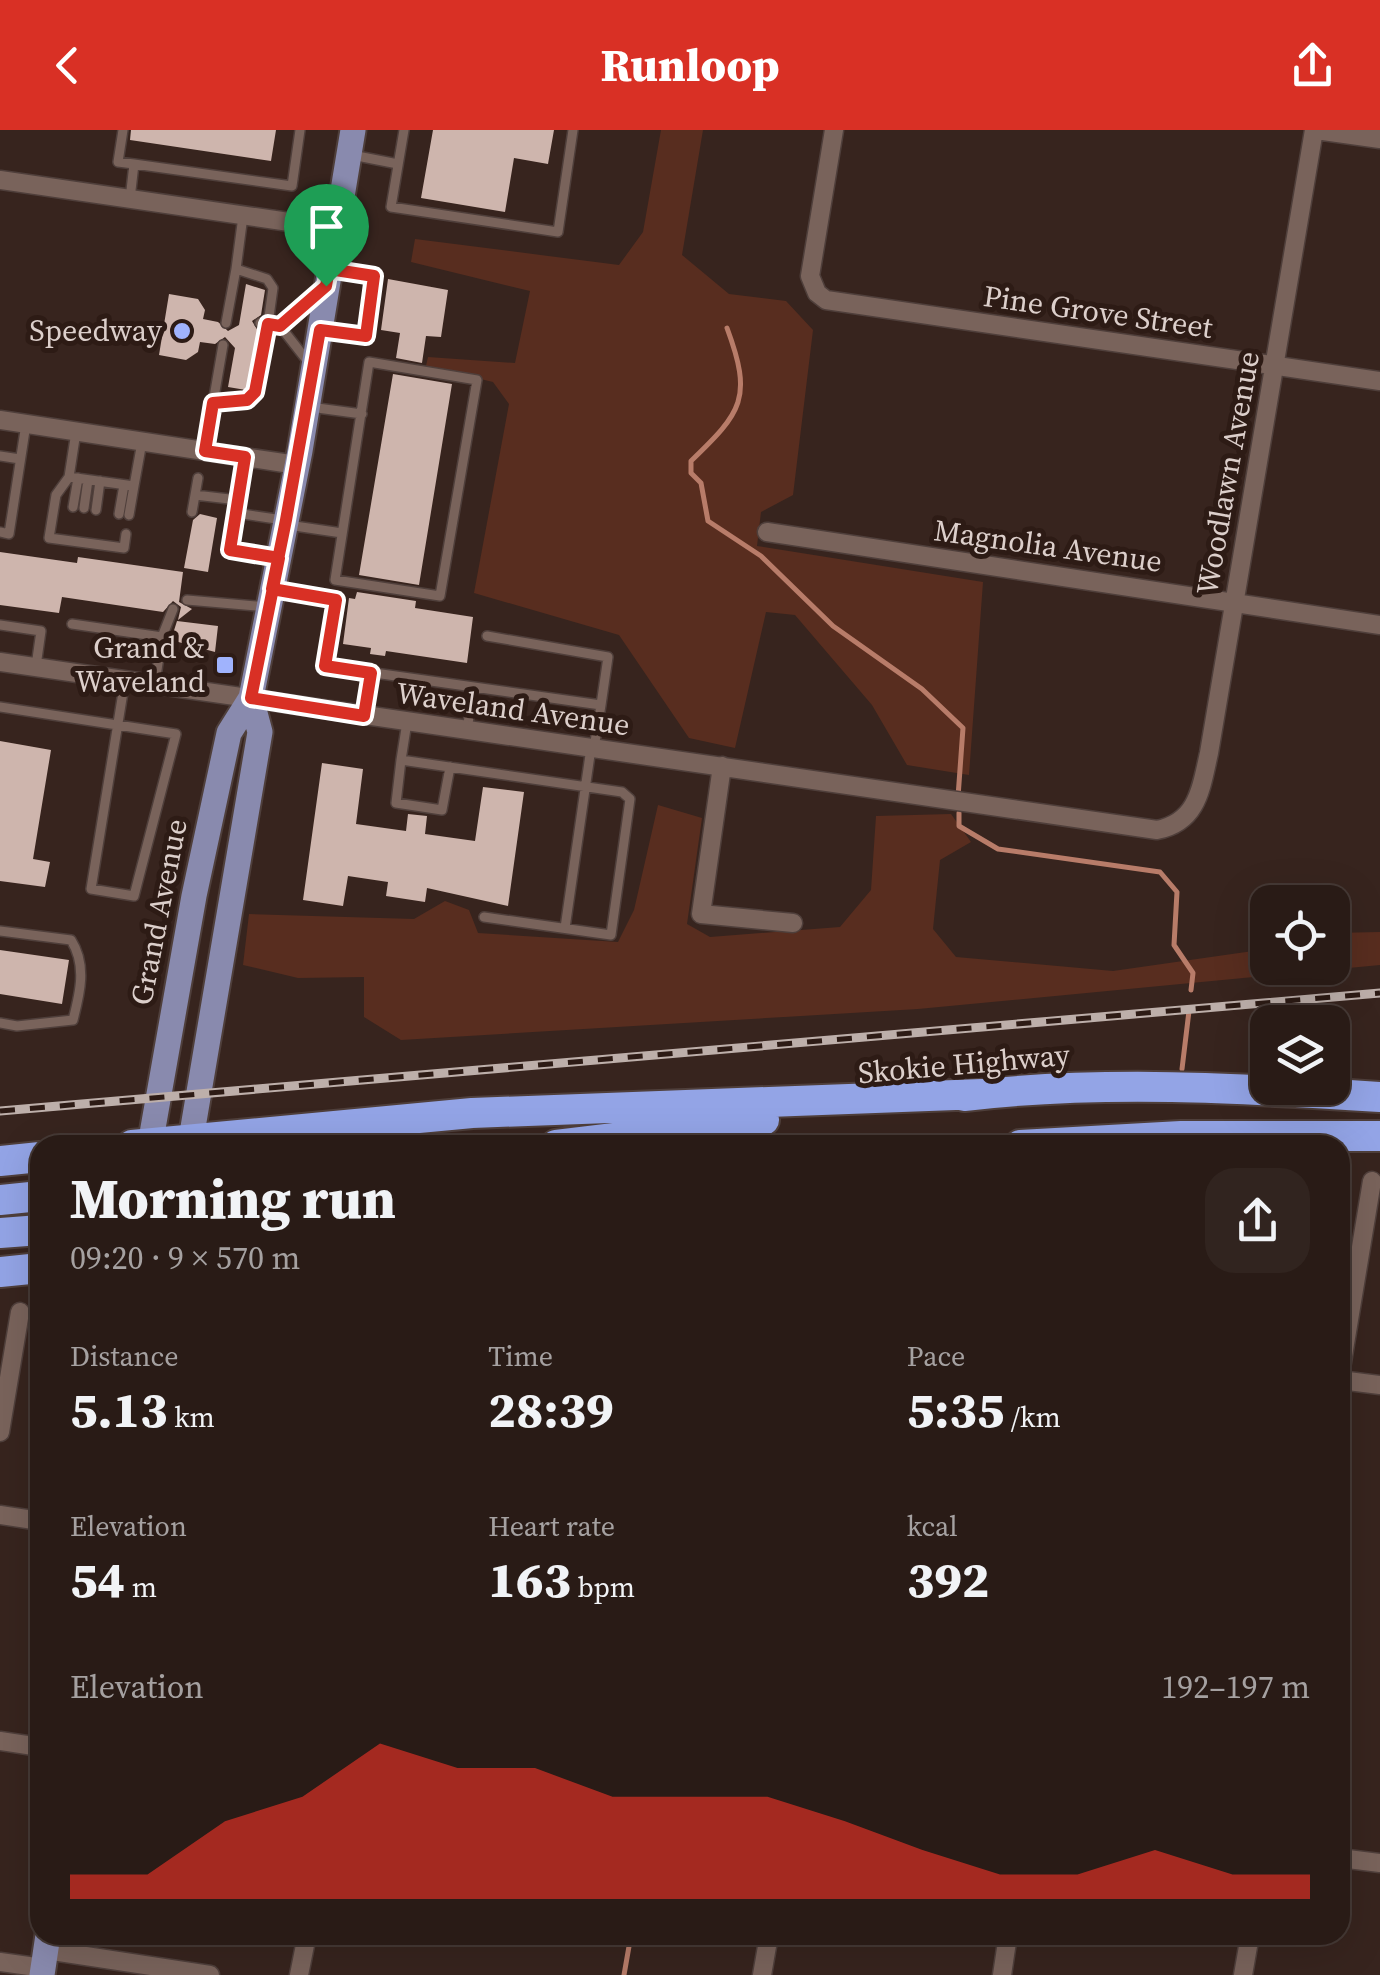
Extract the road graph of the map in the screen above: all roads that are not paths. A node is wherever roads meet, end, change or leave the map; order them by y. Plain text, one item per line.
1 (123, 130) edge
2 (300, 130) edge
3 (404, 130) edge
4 (573, 130) edge
5 (834, 130) edge
6 (1315, 130) edge
7 (1380, 139) edge
8 (349, 140) edge
9 (134, 164) junction
10 (398, 164) junction
11 (0, 180) edge
12 (130, 199) junction
13 (244, 215) junction
14 (336, 229) junction
15 (236, 269) junction
16 (328, 278) junction
17 (233, 288) junction
18 (244, 290) dead end
19 (230, 302) junction
20 (242, 303) dead end
21 (240, 320) dead end
22 (264, 324) junction
23 (280, 326) junction
24 (320, 330) junction
25 (234, 355) dead end
26 (1274, 366) junction
27 (219, 369) junction
28 (313, 370) junction
29 (231, 371) dead end
30 (1380, 380) edge
31 (216, 383) junction
32 (228, 385) dead end
33 (213, 403) junction
34 (307, 406) junction
35 (362, 414) junction
36 (0, 420) edge
37 (26, 424) junction
38 (76, 432) junction
39 (142, 442) junction
40 (205, 451) junction
41 (0, 456) edge
42 (245, 457) junction
43 (20, 459) junction
44 (297, 464) junction
45 (78, 478) junction
46 (198, 478) dead end
47 (100, 482) junction
48 (129, 486) junction
49 (195, 494) junction
50 (238, 500) junction
51 (192, 512) dead end
52 (236, 513) junction
53 (124, 514) dead end
54 (286, 522) junction
55 (0, 532) edge
56 (767, 532) dead end
57 (342, 533) junction
58 (121, 534) dead end
59 (79, 542) junction
60 (279, 558) junction
61 (271, 598) junction
62 (187, 600) dead end
63 (1234, 602) junction
64 (172, 609) dead end
65 (72, 624) dead end
66 (1380, 624) edge
67 (0, 625) edge
68 (487, 636) dead end
69 (162, 637) junction
70 (0, 662) edge
71 (36, 667) junction
72 (371, 673) junction
73 (125, 680) junction
74 (154, 684) junction
75 (474, 688) junction
76 (251, 698) junction
77 (601, 705) junction
78 (0, 707) edge
79 (364, 716) junction
80 (407, 722) junction
81 (118, 725) junction
82 (467, 731) junction
83 (593, 748) junction
84 (401, 760) junction
85 (722, 766) junction
86 (450, 767) junction
87 (587, 787) junction
88 (1184, 820) joint
89 (484, 917) dead end
90 (794, 924) dead end
91 (565, 928) junction
92 (0, 931) edge
93 (0, 1023) edge
94 (1250, 1077) edge
95 (1350, 1077) edge
96 (1380, 1078) edge
97 (1072, 1088) junction
98 (982, 1094) junction
99 (1380, 1097) edge
100 (322, 1126) junction
101 (168, 1135) edge
102 (169, 1135) edge
103 (206, 1135) edge
104 (300, 1135) edge
105 (640, 1135) edge
106 (1380, 1136) edge
107 (1350, 1137) edge
108 (30, 1159) edge
109 (0, 1161) edge
110 (1372, 1181) dead end
111 (30, 1197) edge
112 (0, 1200) edge
113 (30, 1231) edge
114 (0, 1233) edge
115 (30, 1270) edge
116 (0, 1272) edge
117 (20, 1312) dead end
118 (1350, 1316) edge
119 (1350, 1379) edge
120 (1380, 1385) edge
121 (0, 1432) edge
122 (0, 1515) edge
123 (30, 1520) edge
124 (0, 1741) edge
125 (30, 1746) edge
126 (1350, 1859) edge
127 (1380, 1863) edge
128 (304, 1945) edge
129 (767, 1945) edge
130 (1006, 1945) edge
131 (1248, 1945) edge
132 (45, 1957) edge
133 (0, 1962) edge
134 (210, 1975) edge
135 (299, 1975) edge
136 (762, 1975) edge
137 (1002, 1975) edge
138 (1243, 1975) edge

1 - 9 lane
2 - 9 lane
3 - 10 lane
4 - 10 lane
5 - 26 street, Pine Grove Street
6 - 7 street
6 - 26 street, Woodlawn Avenue
8 - 10 lane
8 - 14 main road, Grand Avenue
9 - 12 lane
11 - 12 street
12 - 13 street
13 - 14 street
13 - 15 lane
14 - 16 main road, Grand Avenue
15 - 17 lane
15 - 22 lane
16 - 23 lane
16 - 24 main road, Grand Avenue
16 - 24 lane
17 - 18 lane
17 - 19 lane
19 - 20 lane
19 - 21 lane
22 - 23 lane
22 - 33 lane
23 - 28 lane
24 - 28 main road, Grand Avenue
25 - 27 lane
26 - 30 street, Pine Grove Street
26 - 63 street, Woodlawn Avenue
27 - 29 lane
27 - 31 lane
28 - 34 main road, Grand Avenue
31 - 32 lane
31 - 33 lane
33 - 40 lane
34 - 35 lane
34 - 44 main road, Grand Avenue
35 - 57 lane
35 - 57 lane
36 - 37 street
37 - 38 street
37 - 43 lane
38 - 39 street
38 - 45 lane
39 - 40 street
39 - 48 lane
40 - 42 street
41 - 43 lane
42 - 44 street
42 - 50 lane
43 - 55 lane
44 - 54 main road, Grand Avenue
45 - 47 lane
45 - 47 lane
45 - 59 lane
46 - 49 lane
47 - 48 lane
48 - 53 lane
49 - 50 lane
49 - 51 lane
50 - 52 lane
52 - 54 lane
52 - 60 lane
54 - 57 lane
54 - 60 main road, Grand Avenue
56 - 63 street, Magnolia Avenue
58 - 59 lane
59 - 59 lane
60 - 61 main road, Grand Avenue
61 - 62 lane
61 - 72 lane
61 - 76 main road, Grand Avenue
63 - 66 street, Magnolia Avenue
63 - 88 street, Woodlawn Avenue
64 - 69 lane
65 - 69 lane
67 - 71 lane
68 - 77 lane
69 - 74 lane
70 - 71 street, Waveland Avenue
71 - 73 street, Waveland Avenue
72 - 75 lane
72 - 79 lane
73 - 74 street, Waveland Avenue
73 - 81 lane
74 - 76 street, Waveland Avenue
75 - 77 lane
75 - 82 lane
76 - 79 street, Waveland Avenue
76 - 101 main road, Grand Avenue
76 - 102 main road, Grand Avenue
77 - 83 lane
78 - 81 lane
79 - 80 street, Waveland Avenue
80 - 82 street, Waveland Avenue
80 - 84 lane
81 - 81 lane
82 - 83 street, Waveland Avenue
83 - 85 street, Waveland Avenue
83 - 87 lane
84 - 86 lane
84 - 86 lane
85 - 88 street, Waveland Avenue
85 - 90 street
86 - 87 lane
87 - 91 lane
87 - 91 lane
89 - 91 lane
92 - 93 lane
94 - 97 highway
95 - 96 highway
97 - 98 highway, Skokie Highway
97 - 99 highway, Skokie Highway
98 - 100 highway
98 - 105 highway, Skokie Highway
100 - 103 highway
100 - 104 highway
106 - 107 highway
108 - 109 highway
110 - 118 street
111 - 112 highway
113 - 114 highway
115 - 116 highway
117 - 121 street
119 - 120 street
122 - 123 street
124 - 125 street
126 - 127 street
128 - 135 street
129 - 136 street
130 - 137 street
131 - 138 street
132 - 133 street
132 - 134 street

